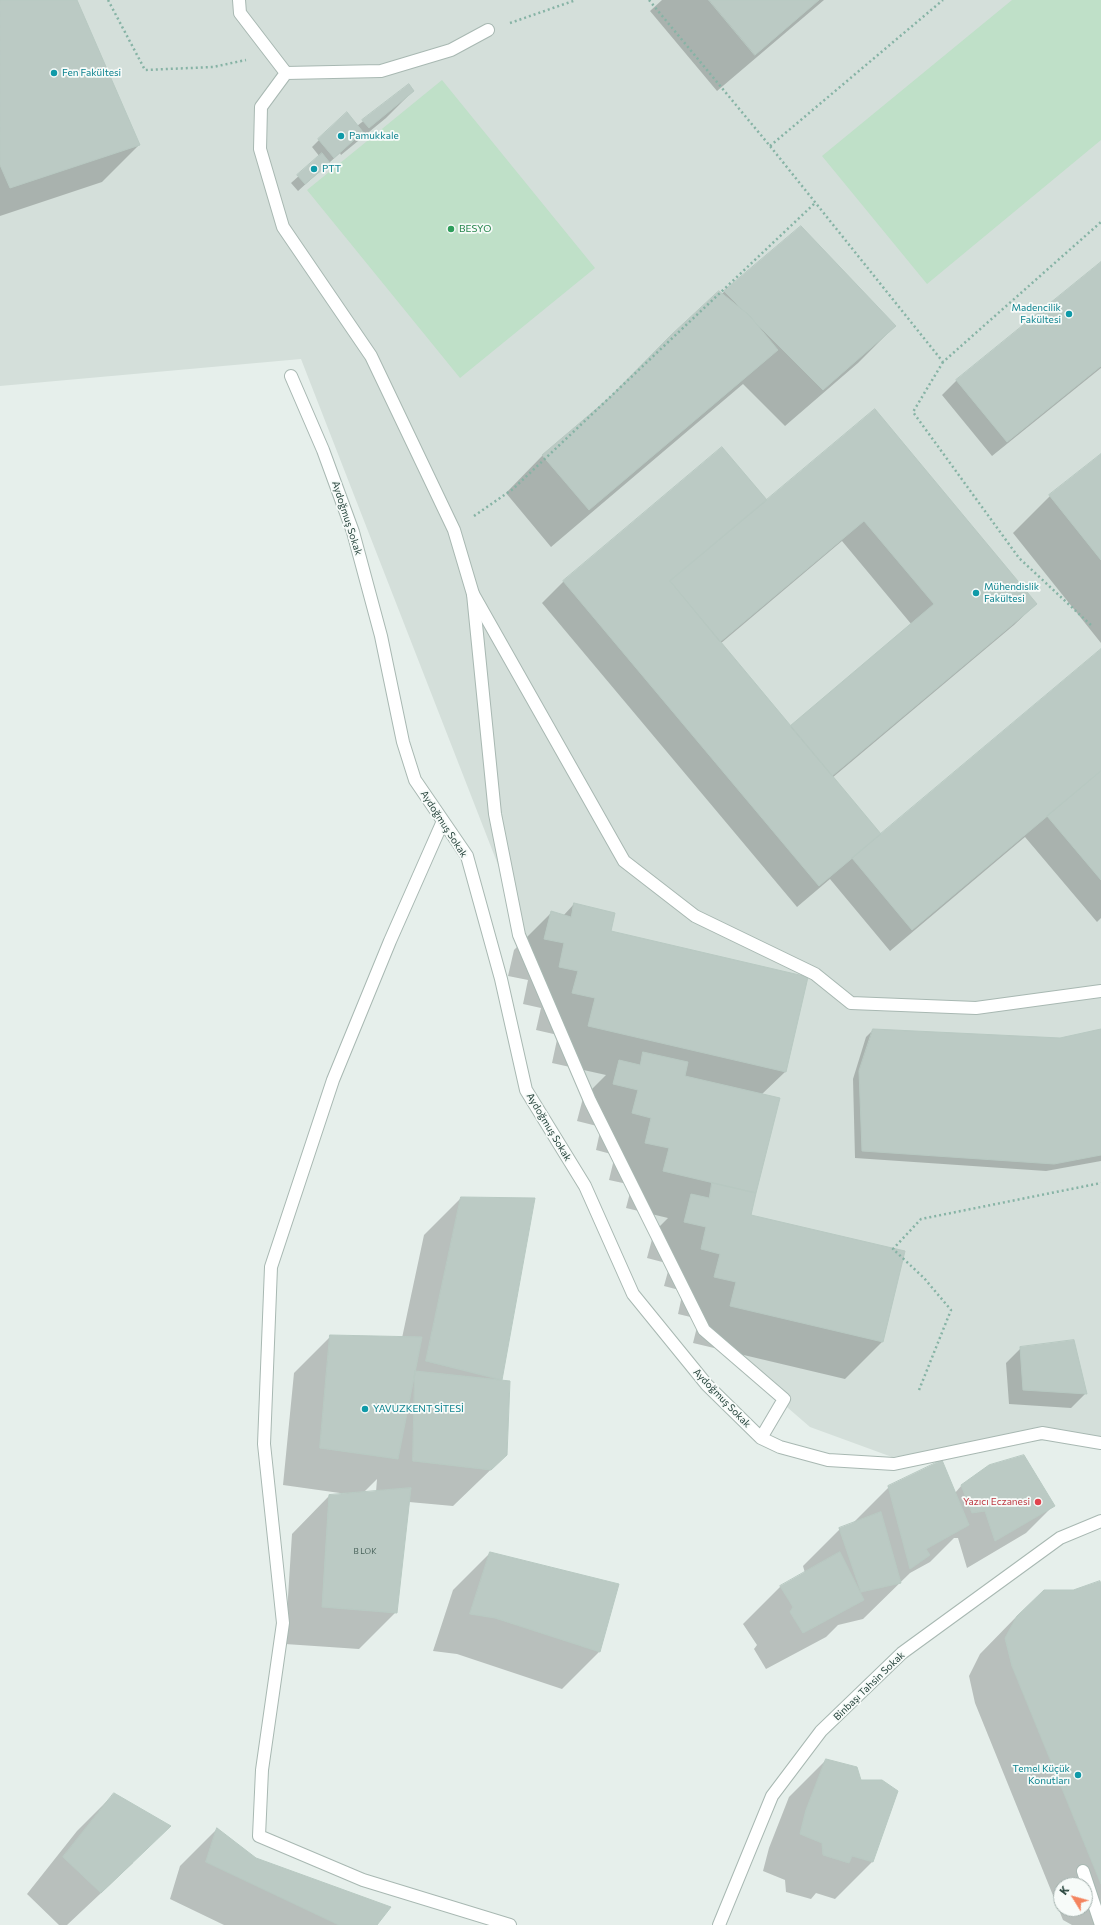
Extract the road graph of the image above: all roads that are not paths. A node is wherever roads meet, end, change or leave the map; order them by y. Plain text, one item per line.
1 (239, 0) edge
2 (488, 30) road end
3 (286, 73) junction
4 (291, 376) dead end
5 (473, 594) junction
6 (443, 821) junction
7 (1101, 991) edge
8 (761, 1438) junction
9 (1101, 1443) edge
10 (1101, 1521) edge
11 (1083, 1870) dead end
12 (510, 1925) edge
13 (719, 1925) edge
14 (1101, 1925) edge

1 - 3 street
2 - 3 street
3 - 5 street
4 - 6 street, Aydoğmuş Sokak
5 - 7 street
5 - 8 street
6 - 8 street, Aydoğmuş Sokak
6 - 12 street
8 - 9 street, Aydoğmuş Sokak
10 - 13 street, Binbaşı Tahsin Sokak
11 - 14 street

